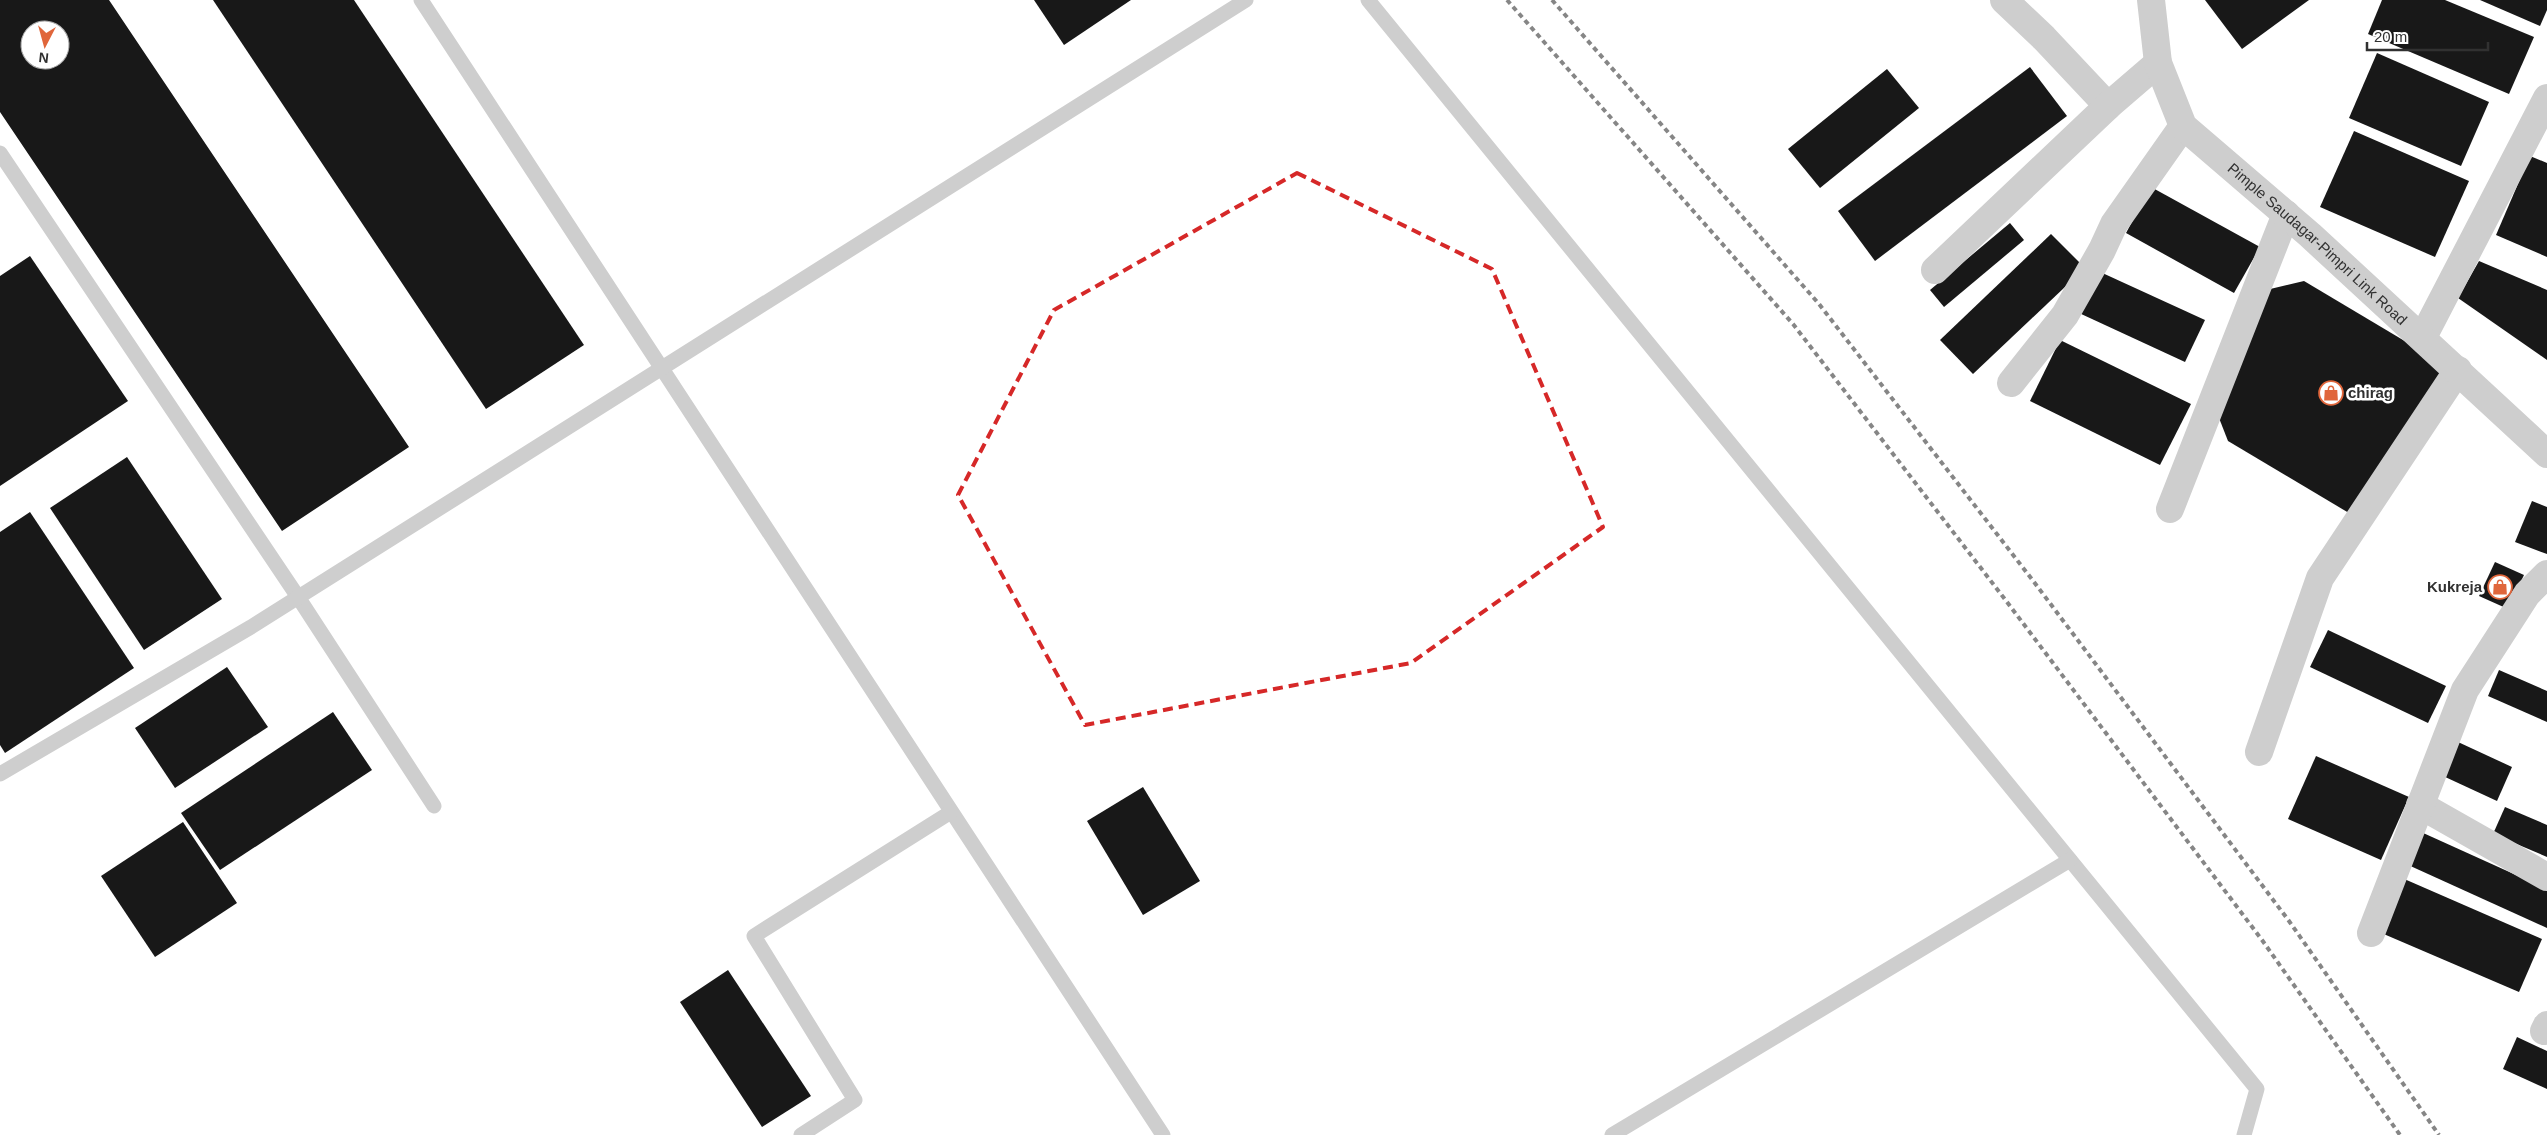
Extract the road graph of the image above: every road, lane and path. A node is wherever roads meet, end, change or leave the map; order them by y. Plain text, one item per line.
1 (420, 0) edge
2 (1246, 0) edge
3 (1368, 0) edge
4 (2004, 0) edge
5 (2152, 0) edge
6 (2158, 63) junction
7 (2547, 98) edge
8 (2108, 106) junction
9 (2182, 126) junction
10 (0, 153) edge
11 (2286, 214) junction
12 (1935, 270) dead end
13 (2423, 338) junction
14 (661, 369) junction
15 (2458, 370) junction
16 (2011, 383) dead end
17 (2547, 454) edge
18 (2170, 509) dead end
19 (2547, 574) edge
20 (298, 597) junction
21 (2258, 752) dead end
22 (0, 774) edge
23 (2420, 805) junction
24 (434, 806) dead end
25 (951, 812) junction
26 (2070, 860) junction
27 (2547, 878) edge
28 (2371, 933) dead end
29 (801, 1135) edge
30 (1163, 1135) edge
31 (1612, 1135) edge
32 (2244, 1135) edge

1 - 14 lane
2 - 14 lane
3 - 26 lane
4 - 8 street
5 - 6 street, Pimple Saudagar-Pimpri Link Road
6 - 8 street
6 - 9 street, Pimple Saudagar-Pimpri Link Road
7 - 13 street
8 - 12 street
9 - 11 street, Pimple Saudagar-Pimpri Link Road
9 - 16 street
10 - 20 lane
11 - 13 street, Pimple Saudagar-Pimpri Link Road
11 - 18 street
13 - 15 street, Pimple Saudagar-Pimpri Link Road
14 - 20 lane
14 - 25 lane
15 - 17 street, Pimple Saudagar-Pimpri Link Road
15 - 21 street
19 - 23 street
20 - 22 lane
20 - 24 lane
23 - 27 street
23 - 28 street
25 - 29 lane
25 - 30 lane
26 - 31 lane
26 - 32 lane

